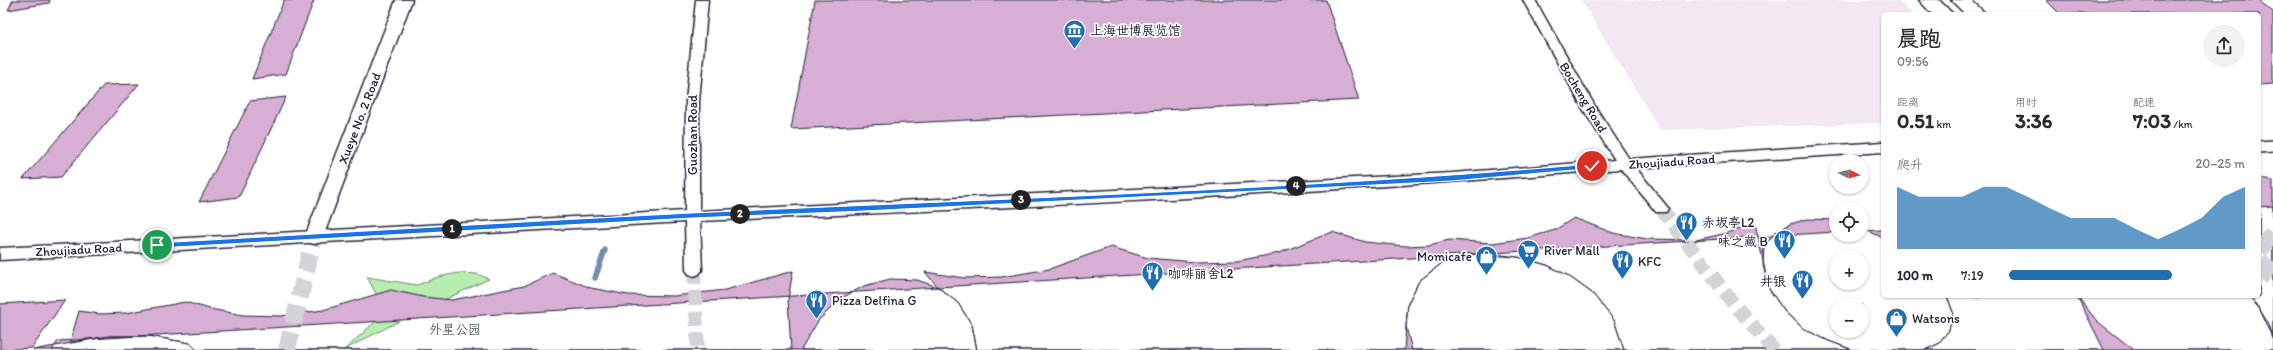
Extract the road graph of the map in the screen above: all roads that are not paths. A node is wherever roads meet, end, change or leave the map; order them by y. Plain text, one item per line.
1 (404, 0) edge
2 (702, 0) edge
3 (1529, 0) edge
4 (1928, 0) edge
5 (1960, 0) edge
6 (1941, 12) edge
7 (1974, 12) edge
8 (2273, 146) edge
9 (1881, 147) edge
10 (2261, 147) edge
11 (1625, 164) junction
12 (1662, 208) tunnel mouth
13 (692, 216) junction
14 (314, 237) junction
15 (0, 254) edge
16 (694, 270) tunnel mouth

1 - 14 street, Xueye No. 2 Road
2 - 13 street, Guozhan Road
3 - 11 street, Bocheng Road
4 - 6 main road
5 - 7 main road
8 - 10 street
9 - 11 street, Zhoujiadu Road
11 - 12 street, Bocheng Road
11 - 13 street, Zhoujiadu Road
13 - 14 street, Zhoujiadu Road
13 - 16 street, Guozhan Road
14 - 15 street, Zhoujiadu Road

